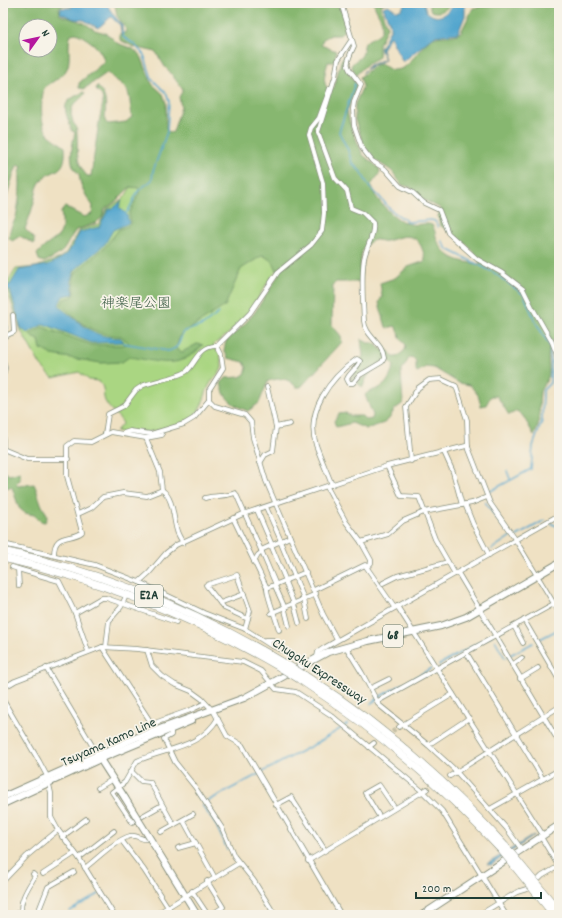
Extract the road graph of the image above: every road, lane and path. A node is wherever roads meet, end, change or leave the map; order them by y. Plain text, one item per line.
1 (341, 3) edge
2 (352, 39) junction
3 (332, 86) junction
4 (13, 315) dead end
5 (3, 337) edge
6 (217, 346) junction
7 (3, 360) edge
8 (559, 360) edge
9 (3, 376) edge
10 (267, 387) dead end
11 (208, 400) junction
12 (290, 424) dead end
13 (276, 427) junction
14 (124, 433) junction
15 (105, 434) junction
16 (162, 436) dead end
17 (146, 438) junction
18 (3, 439) edge
19 (468, 447) junction
20 (3, 449) edge
21 (444, 452) junction
22 (68, 459) junction
23 (411, 461) junction
24 (260, 463) junction
25 (387, 466) junction
26 (332, 485) junction
27 (328, 487) junction
28 (162, 490) junction
29 (487, 497) junction
30 (205, 498) dead end
31 (277, 504) junction
32 (463, 505) junction
33 (266, 507) junction
34 (256, 510) junction
35 (426, 511) junction
36 (246, 513) junction
37 (78, 514) junction
38 (559, 515) edge
39 (233, 518) junction
40 (290, 537) junction
41 (515, 539) junction
42 (281, 541) junction
43 (361, 542) junction
44 (183, 543) junction
45 (3, 544) edge
46 (271, 545) junction
47 (3, 551) edge
48 (261, 551) junction
49 (489, 555) junction
50 (55, 556) junction
51 (3, 558) edge
52 (56, 561) dead end
53 (254, 562) junction
54 (448, 562) junction
55 (559, 563) edge
56 (12, 567) dead end
57 (367, 568) junction
58 (18, 569) junction
59 (306, 572) junction
60 (456, 573) junction
61 (538, 576) junction
62 (296, 577) junction
63 (139, 582) junction
64 (285, 582) junction
65 (383, 582) dead end
66 (19, 586) dead end
67 (276, 586) junction
68 (267, 588) junction
69 (315, 592) junction
70 (244, 594) junction
71 (304, 599) junction
72 (125, 600) junction
73 (559, 601) edge
74 (220, 603) junction
75 (294, 604) junction
76 (554, 604) junction
77 (396, 606) junction
78 (284, 608) junction
79 (479, 610) junction
80 (559, 612) edge
81 (75, 613) junction
82 (273, 613) junction
83 (248, 619) junction
84 (308, 619) dead end
85 (524, 620) junction
86 (176, 622) dead end
87 (298, 623) dead end
88 (289, 626) dead end
89 (514, 626) junction
90 (245, 629) junction
91 (279, 630) dead end
92 (414, 632) junction
93 (495, 636) junction
94 (265, 640) junction
95 (273, 640) dead end
96 (338, 640) junction
97 (524, 643) dead end
98 (104, 647) junction
99 (346, 647) junction
100 (148, 650) junction
101 (88, 651) junction
102 (466, 652) junction
103 (317, 657) junction
104 (522, 658) dead end
105 (512, 665) junction
106 (283, 666) junction
107 (300, 666) junction
108 (46, 668) junction
109 (437, 668) junction
110 (538, 668) dead end
111 (520, 678) junction
112 (389, 679) dead end
113 (559, 680) edge
114 (271, 683) junction
115 (3, 688) edge
116 (371, 688) junction
117 (453, 694) junction
118 (3, 700) edge
119 (378, 701) junction
120 (205, 703) junction
121 (559, 707) edge
122 (213, 710) junction
123 (544, 717) junction
124 (218, 718) junction
125 (469, 718) junction
126 (405, 724) junction
127 (399, 728) tunnel mouth
128 (171, 729) junction
129 (516, 734) junction
130 (374, 742) dead end
131 (559, 742) edge
132 (428, 745) junction
133 (369, 747) junction
134 (171, 751) junction
135 (489, 751) junction
136 (99, 756) junction
137 (559, 770) edge
138 (132, 772) junction
139 (456, 772) junction
140 (450, 776) dead end
141 (48, 779) junction
142 (113, 779) junction
143 (543, 779) junction
144 (118, 787) junction
145 (98, 788) dead end
146 (427, 789) dead end
147 (422, 791) junction
148 (517, 794) junction
149 (3, 796) edge
150 (3, 804) edge
151 (162, 805) junction
152 (276, 805) junction
153 (394, 807) junction
154 (490, 809) junction
155 (193, 814) dead end
156 (379, 816) junction
157 (86, 819) dead end
158 (183, 820) junction
159 (173, 824) junction
160 (559, 825) edge
161 (58, 830) junction
162 (114, 831) dead end
163 (161, 832) dead end
164 (542, 836) junction
165 (62, 837) junction
166 (148, 839) dead end
167 (122, 841) junction
168 (196, 843) junction
169 (178, 848) dead end
170 (504, 849) junction
171 (325, 850) junction
172 (522, 850) junction
173 (75, 853) junction
174 (79, 858) junction
175 (308, 861) junction
176 (239, 863) junction
177 (559, 867) edge
178 (85, 868) junction
179 (74, 872) dead end
180 (33, 874) dead end
181 (43, 874) dead end
182 (482, 876) junction
183 (215, 878) junction
184 (3, 881) edge
185 (207, 881) junction
186 (192, 891) junction
187 (185, 895) junction
188 (499, 903) junction
189 (559, 905) edge
190 (167, 907) junction
191 (559, 911) edge
192 (24, 914) edge
193 (424, 914) edge
194 (14, 915) edge
195 (38, 915) edge
196 (114, 915) edge
197 (155, 915) edge
198 (173, 915) edge
199 (197, 915) edge
200 (210, 915) edge
201 (275, 915) edge
202 (341, 915) edge
203 (478, 915) edge
204 (506, 915) edge
205 (543, 915) edge
206 (554, 915) edge

1 - 2 street
2 - 3 street
2 - 8 street
3 - 6 street
3 - 26 street
4 - 5 street
6 - 11 street
6 - 15 street
7 - 9 street
10 - 13 street
11 - 14 street
11 - 24 street
12 - 13 street
13 - 24 street
14 - 15 street
14 - 17 street
15 - 22 street
16 - 17 street
17 - 28 street
18 - 20 street
19 - 21 street
19 - 23 street
19 - 29 street
20 - 22 street
21 - 23 street
21 - 32 street
22 - 37 street
23 - 25 street
24 - 31 street
25 - 26 street
25 - 35 street
26 - 27 street
27 - 31 street
27 - 43 street
28 - 37 street
28 - 44 street
29 - 32 street
29 - 41 street
30 - 36 street
31 - 33 street
31 - 40 street
32 - 35 street
32 - 49 street
33 - 34 street
33 - 42 street
34 - 36 street
34 - 46 street
35 - 43 street
35 - 54 street
36 - 39 street
36 - 48 street
37 - 50 street
38 - 41 street
39 - 44 street
39 - 53 street
40 - 42 street
40 - 59 street
41 - 49 street
41 - 61 street
42 - 46 street
42 - 62 street
43 - 57 street
44 - 63 street
45 - 50 street
46 - 48 street
46 - 64 street
47 - 106 highway, Chugoku Expressway / E2A
48 - 53 street
48 - 67 street
49 - 60 street
50 - 52 street
50 - 63 street
51 - 106 highway, Chugoku Expressway / E2A
53 - 68 street
54 - 60 street
54 - 65 street
55 - 61 main road, Tsuyama Kamo Line / 68
56 - 58 street
57 - 69 street
57 - 77 street
58 - 66 street
58 - 81 street
59 - 62 street
59 - 69 street
60 - 77 street
60 - 79 street
61 - 76 street
61 - 79 main road, Tsuyama Kamo Line / 68
62 - 64 street
62 - 71 street
63 - 90 street
64 - 67 street
64 - 75 street
67 - 68 street
67 - 78 street
68 - 82 street
69 - 71 street
69 - 96 street
70 - 74 street
70 - 74 street
70 - 83 street
71 - 75 street
71 - 84 street
72 - 81 street
72 - 86 street
72 - 98 street
73 - 76 street
74 - 83 street
75 - 78 street
75 - 87 street
76 - 80 street
76 - 85 street
77 - 92 street
77 - 96 street
78 - 82 street
78 - 88 street
79 - 92 main road, Tsuyama Kamo Line / 68
79 - 93 street
81 - 101 street
82 - 91 street
83 - 90 street
85 - 89 street
85 - 113 street
89 - 93 street
89 - 97 street
90 - 94 street
92 - 99 main road, Tsuyama Kamo Line / 68
92 - 109 street
93 - 102 street
93 - 105 street
94 - 95 street
94 - 107 street
96 - 103 street
98 - 100 street
98 - 101 street
98 - 120 street
99 - 103 main road, Tsuyama Kamo Line / 68
99 - 116 street
100 - 114 street
100 - 120 street
101 - 108 street
102 - 109 street
102 - 129 street
103 - 107 main road, Tsuyama Kamo Line / 68
104 - 105 street
105 - 111 street
106 - 170 highway, Chugoku Expressway / E2A, bridge
107 - 114 main road, Tsuyama Kamo Line / 68
108 - 115 street
108 - 136 street
109 - 117 street
109 - 119 street
110 - 111 street
111 - 123 street
112 - 116 street
114 - 122 main road, Tsuyama Kamo Line / 68
114 - 133 street
116 - 119 street
117 - 125 street
117 - 126 street
118 - 141 street
119 - 126 street
120 - 122 street
121 - 123 street
122 - 124 street
122 - 128 main road, Tsuyama Kamo Line / 68
122 - 136 main road, Tsuyama Kamo Line / 68
123 - 129 street
123 - 131 street
124 - 134 street
124 - 152 street
125 - 132 street
125 - 135 street
126 - 127 street
126 - 132 street
128 - 134 street
128 - 136 main road, Tsuyama Kamo Line / 68
129 - 135 street
129 - 143 street
130 - 133 street
132 - 139 street
133 - 147 street
134 - 138 street
134 - 176 street
135 - 139 street
135 - 148 street
136 - 141 main road, Tsuyama Kamo Line / 68
136 - 142 main road
137 - 143 street
138 - 144 street
138 - 151 street
139 - 140 street
139 - 154 street
141 - 149 main road, Tsuyama Kamo Line / 68
141 - 150 main road, Tsuyama Kamo Line / 68
141 - 161 street
142 - 144 main road
142 - 145 street
143 - 148 street
144 - 151 street
144 - 187 main road, bridge
146 - 147 street
147 - 153 street
147 - 182 street
148 - 154 street
148 - 164 street
151 - 159 street
152 - 171 street
152 - 175 street
153 - 156 street
153 - 156 street
154 - 172 street
155 - 158 street
156 - 171 street
157 - 165 street
158 - 159 street
158 - 168 street
159 - 163 street
160 - 164 main road
161 - 165 street
161 - 184 street
162 - 174 street
164 - 172 main road
164 - 177 street
165 - 173 street
166 - 167 street
167 - 178 street
167 - 190 street
168 - 169 street
168 - 183 street
170 - 191 highway, Chugoku Expressway / E2A, bridge
170 - 206 highway, Chugoku Expressway / E2A, bridge
171 - 175 street
172 - 182 main road
173 - 174 street
173 - 181 street
174 - 178 street
175 - 202 street
176 - 183 street
176 - 201 street
177 - 188 street
178 - 196 street
179 - 195 street
180 - 192 street
182 - 188 street
182 - 193 main road
183 - 185 street
185 - 186 street
185 - 200 street
186 - 187 street
186 - 200 street
187 - 190 street
187 - 199 main road
188 - 203 street
188 - 204 street
189 - 205 street
190 - 197 street
190 - 198 street
192 - 194 street

